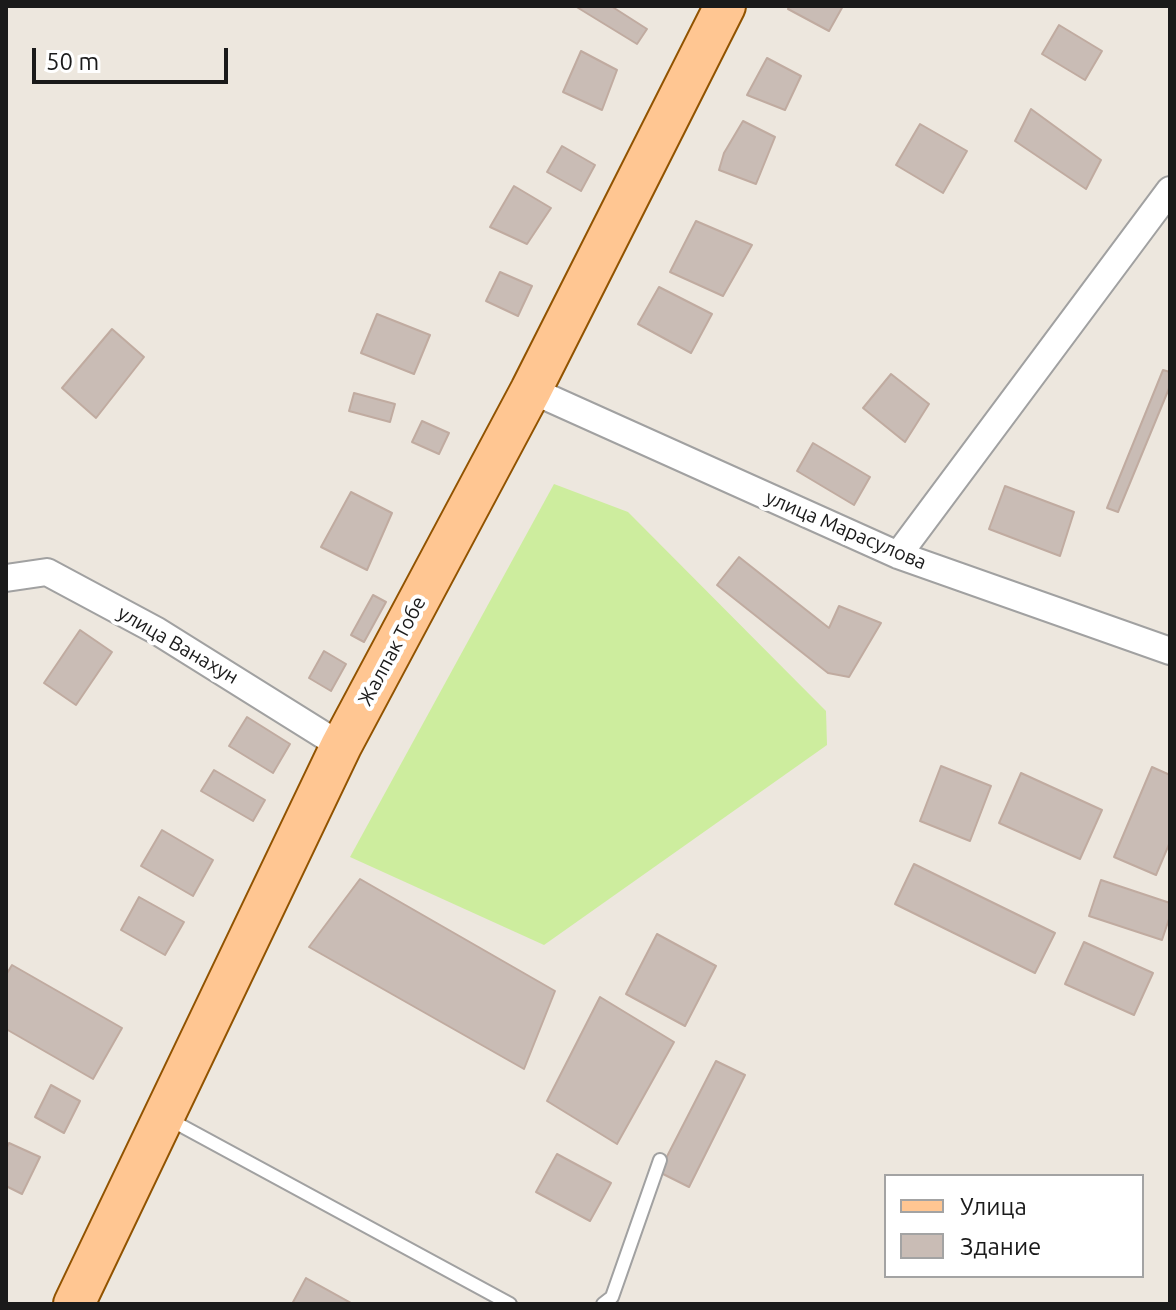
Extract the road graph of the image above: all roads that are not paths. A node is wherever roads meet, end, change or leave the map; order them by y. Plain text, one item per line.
1 (725, 6) edge
2 (1170, 190) edge
3 (531, 390) junction
4 (898, 555) junction
5 (6, 578) edge
6 (1170, 651) edge
7 (341, 746) junction
8 (164, 1116) junction
9 (660, 1160) dead end
10 (74, 1304) edge
11 (510, 1304) edge
12 (603, 1304) edge

1 - 3 main road, Жалпак Тобе
2 - 4 street
3 - 4 street, улица Марасулова
3 - 7 main road, Жалпак Тобе
4 - 6 street, улица Марасулова
5 - 7 street, улица Ванахун
7 - 8 main road, Жалпак Тобе
8 - 10 main road, Жалпак Тобе
8 - 11 lane
9 - 12 lane

